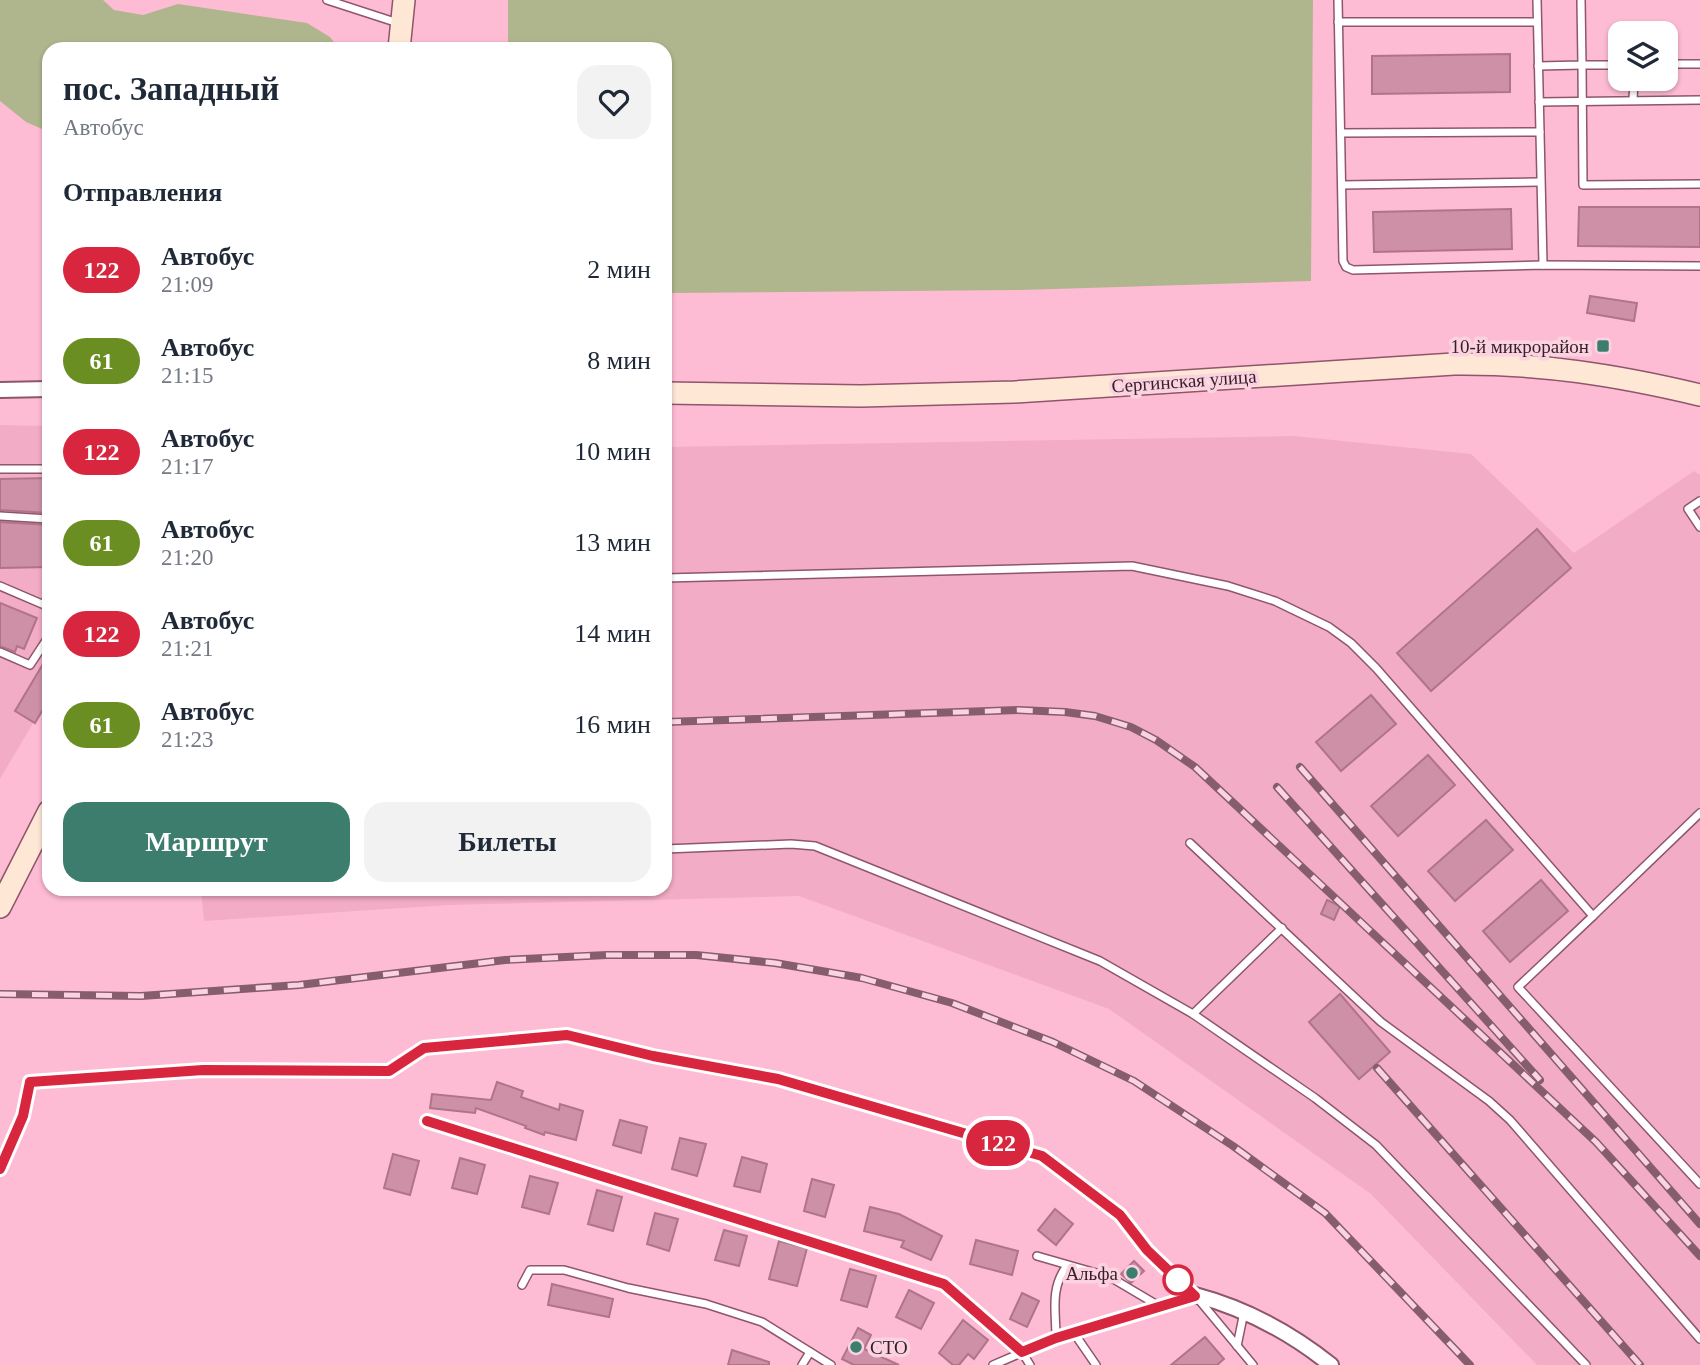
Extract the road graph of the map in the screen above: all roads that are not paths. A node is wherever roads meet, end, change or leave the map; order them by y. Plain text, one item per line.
1 (327, 0) edge
2 (404, 0) edge
3 (1338, 0) edge
4 (1537, 0) edge
5 (1581, 0) edge
6 (1338, 22) junction
7 (1537, 22) junction
8 (402, 24) junction
9 (400, 42) edge
10 (1678, 64) edge
11 (1700, 64) edge
12 (1582, 65) junction
13 (1608, 65) edge
14 (1538, 66) junction
15 (1633, 91) edge
16 (1633, 100) junction
17 (1700, 100) edge
18 (1582, 101) junction
19 (1539, 102) junction
20 (1540, 132) junction
21 (1341, 133) junction
22 (1540, 182) junction
23 (1342, 184) junction
24 (1700, 184) edge
25 (1543, 265) junction
26 (1700, 266) edge
27 (42, 389) edge
28 (0, 390) edge
29 (672, 393) edge
30 (1700, 395) edge
31 (0, 469) edge
32 (42, 469) edge
33 (1700, 501) edge
34 (0, 516) edge
35 (42, 519) edge
36 (1700, 527) edge
37 (672, 578) edge
38 (0, 586) edge
39 (42, 604) edge
40 (42, 647) edge
41 (0, 652) edge
42 (1700, 813) edge
43 (42, 825) edge
44 (1190, 843) dead end
45 (672, 849) edge
46 (0, 907) edge
47 (1594, 915) junction
48 (1282, 928) junction
49 (1192, 1014) junction
50 (427, 1121) dead end
51 (0, 1169) edge
52 (1700, 1184) edge
53 (1037, 1256) dead end
54 (1066, 1267) junction
55 (522, 1285) dead end
56 (1195, 1296) junction
57 (1159, 1306) junction
58 (1244, 1311) junction
59 (1074, 1333) junction
60 (1056, 1338) junction
61 (1700, 1339) edge
62 (1237, 1346) junction
63 (810, 1352) junction
64 (1022, 1352) junction
65 (802, 1365) edge
66 (831, 1365) edge
67 (993, 1365) edge
68 (1030, 1365) edge
69 (1096, 1365) edge
70 (1253, 1365) edge
71 (1331, 1365) edge
72 (1586, 1365) edge

1 - 8 lane
2 - 8 main road
3 - 6 lane
4 - 7 lane
5 - 12 lane
6 - 7 lane
6 - 21 lane
7 - 14 lane
8 - 9 main road
10 - 11 lane
12 - 13 lane
12 - 14 lane
12 - 18 lane
14 - 19 lane
15 - 16 lane
16 - 17 lane
16 - 18 lane
18 - 19 lane
18 - 24 lane
19 - 20 lane
20 - 21 lane
20 - 22 lane
21 - 23 lane
22 - 23 lane
22 - 25 lane
23 - 25 lane
25 - 26 lane
27 - 28 street
29 - 30 main road, Сергинская улица
31 - 32 lane
33 - 36 lane
34 - 35 lane
37 - 47 lane
38 - 39 lane
40 - 41 lane
42 - 47 lane
43 - 46 main road
44 - 48 lane
45 - 49 lane
47 - 52 lane
48 - 49 lane
48 - 61 lane
49 - 72 lane
50 - 64 lane
51 - 56 lane
53 - 54 lane
54 - 57 lane
54 - 60 lane
55 - 63 lane
56 - 57 lane
56 - 58 street
56 - 62 lane
57 - 59 lane
58 - 62 lane
58 - 71 street
59 - 60 lane
59 - 69 lane
60 - 64 lane
62 - 70 lane
63 - 65 lane
63 - 66 lane
64 - 67 lane
64 - 68 lane

